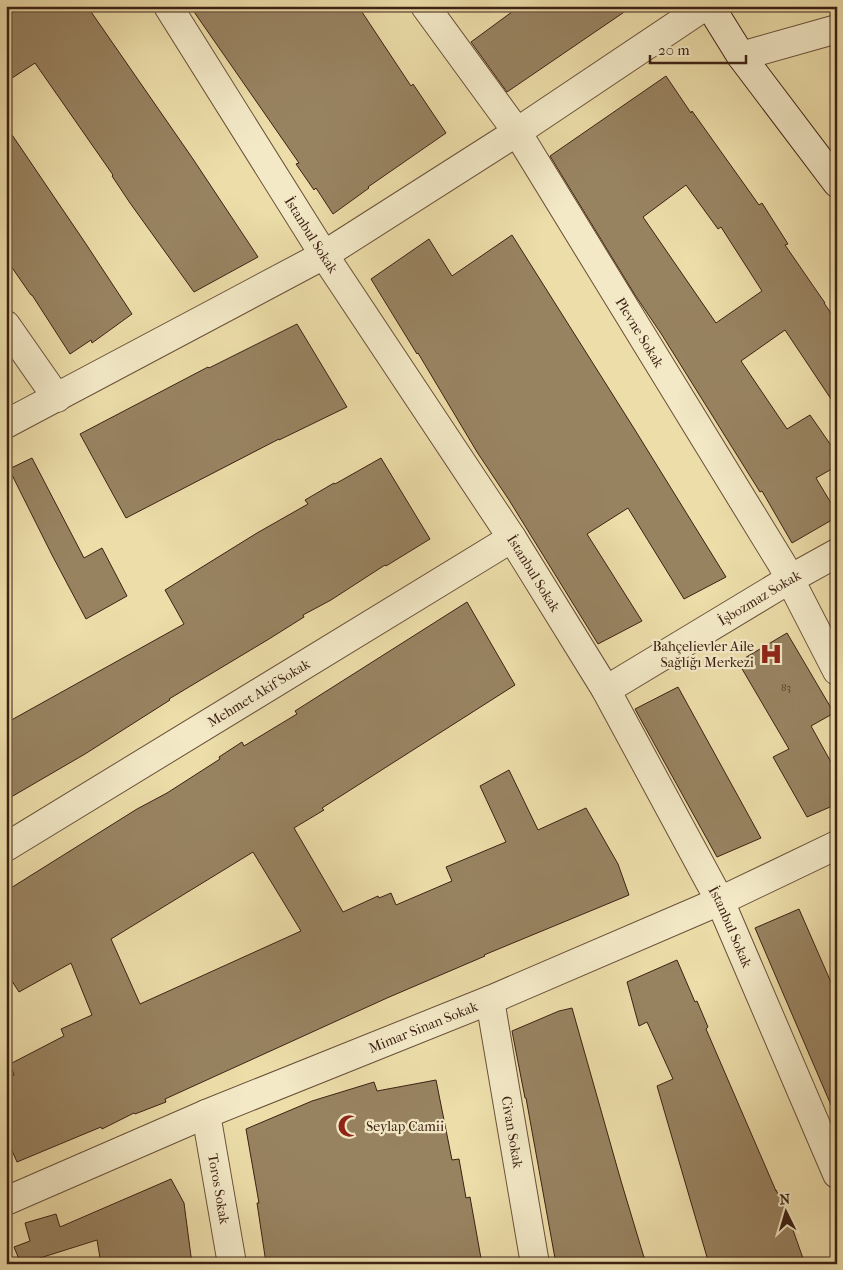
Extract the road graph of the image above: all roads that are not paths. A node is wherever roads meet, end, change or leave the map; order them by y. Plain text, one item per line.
1 (168, 6) edge
2 (426, 6) edge
3 (704, 6) edge
4 (710, 6) edge
5 (837, 29) edge
6 (740, 56) junction
7 (518, 132) junction
8 (837, 183) edge
9 (324, 255) junction
10 (6, 325) edge
11 (57, 398) junction
12 (6, 424) edge
13 (512, 538) junction
14 (837, 553) edge
15 (790, 579) junction
16 (837, 671) edge
17 (606, 690) junction
18 (837, 845) edge
19 (6, 847) edge
20 (720, 901) junction
21 (490, 1000) junction
22 (206, 1114) junction
23 (837, 1174) edge
24 (6, 1201) edge
25 (232, 1264) edge
26 (534, 1264) edge

1 - 9 street, İstanbul Sokak
2 - 7 street, Plevne Sokak
3 - 7 street
4 - 6 street
5 - 6 street
6 - 8 street
7 - 9 street
7 - 15 street, Plevne Sokak
9 - 11 street
9 - 13 street, İstanbul Sokak
10 - 11 street
11 - 12 street
13 - 17 street, İstanbul Sokak
13 - 19 street, Mehmet Akif Sokak
14 - 15 street, İşbozmaz Sokak
15 - 16 street, Plevne Sokak
15 - 17 street, İşbozmaz Sokak
17 - 20 street, İstanbul Sokak
18 - 20 street, Mimar Sinan Sokak
20 - 21 street, Mimar Sinan Sokak
20 - 23 street, İstanbul Sokak
21 - 22 street, Mimar Sinan Sokak
21 - 26 street, Civan Sokak
22 - 24 street, Mimar Sinan Sokak
22 - 25 street, Toros Sokak

